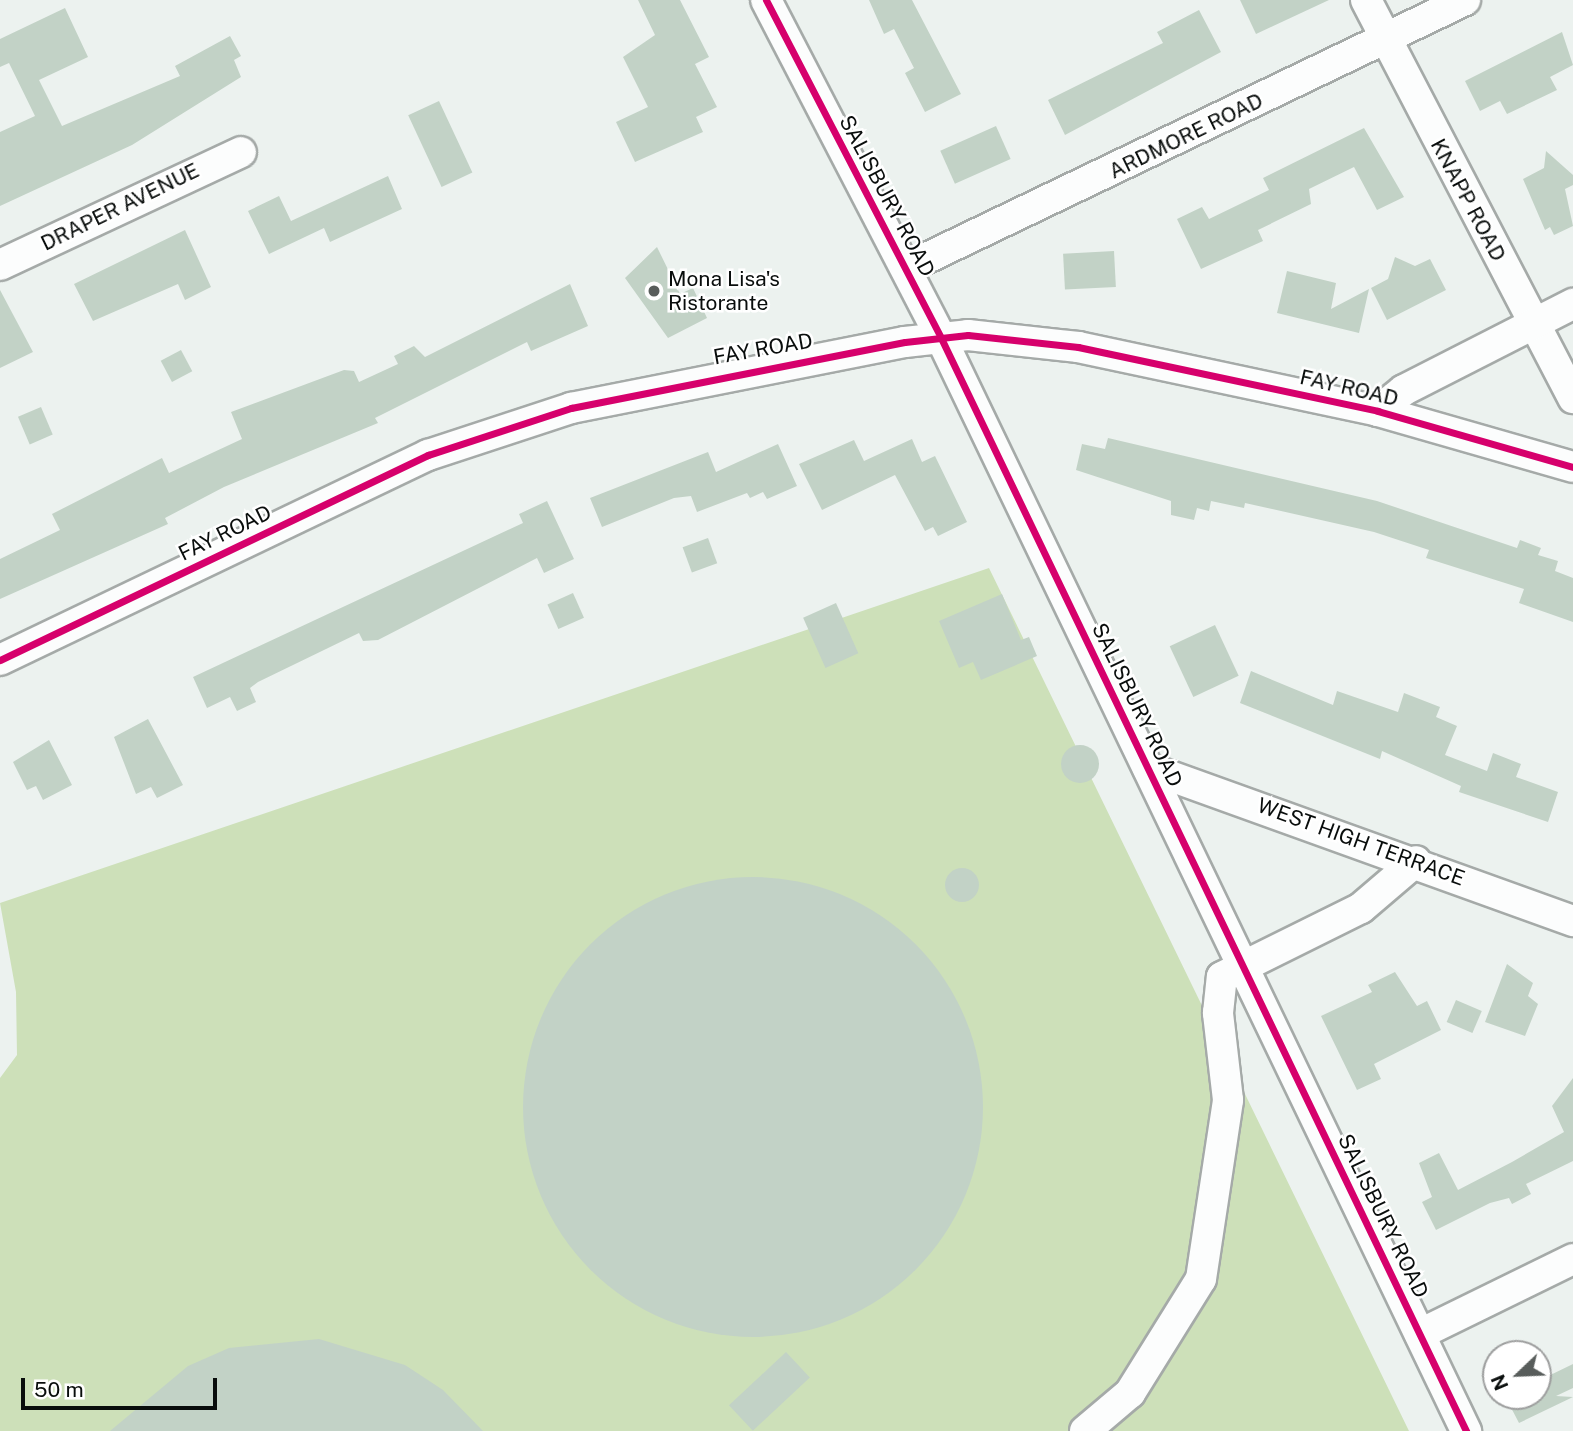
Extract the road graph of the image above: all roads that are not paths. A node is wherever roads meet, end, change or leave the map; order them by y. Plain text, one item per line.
1 (766, 0) edge
2 (1367, 0) edge
3 (1465, 0) edge
4 (1386, 38) junction
5 (241, 152) dead end
6 (0, 265) edge
7 (905, 268) junction
8 (1573, 304) edge
9 (1534, 323) junction
10 (941, 338) junction
11 (1573, 398) edge
12 (1378, 411) junction
13 (1573, 467) edge
14 (0, 660) edge
15 (1148, 768) junction
16 (1416, 861) junction
17 (1573, 921) edge
18 (1244, 968) junction
19 (1573, 1259) edge
20 (1420, 1334) junction
21 (1085, 1431) edge
22 (1466, 1431) edge

1 - 7 street, SALISBURY ROAD
2 - 4 street, KNAPP ROAD
3 - 4 street, ARDMORE ROAD
4 - 7 street, ARDMORE ROAD
4 - 9 street, KNAPP ROAD
5 - 6 street, DRAPER AVENUE
7 - 10 street, SALISBURY ROAD
8 - 9 street
9 - 11 street, KNAPP ROAD
9 - 12 street
10 - 12 street, FAY ROAD
10 - 14 street, FAY ROAD
10 - 15 street, SALISBURY ROAD
12 - 13 street, FAY ROAD
15 - 16 street, WEST HIGH TERRACE
15 - 18 street, SALISBURY ROAD
16 - 17 street, WEST HIGH TERRACE
16 - 18 street
18 - 20 street, SALISBURY ROAD
18 - 21 street
19 - 20 street
20 - 22 street, SALISBURY ROAD

